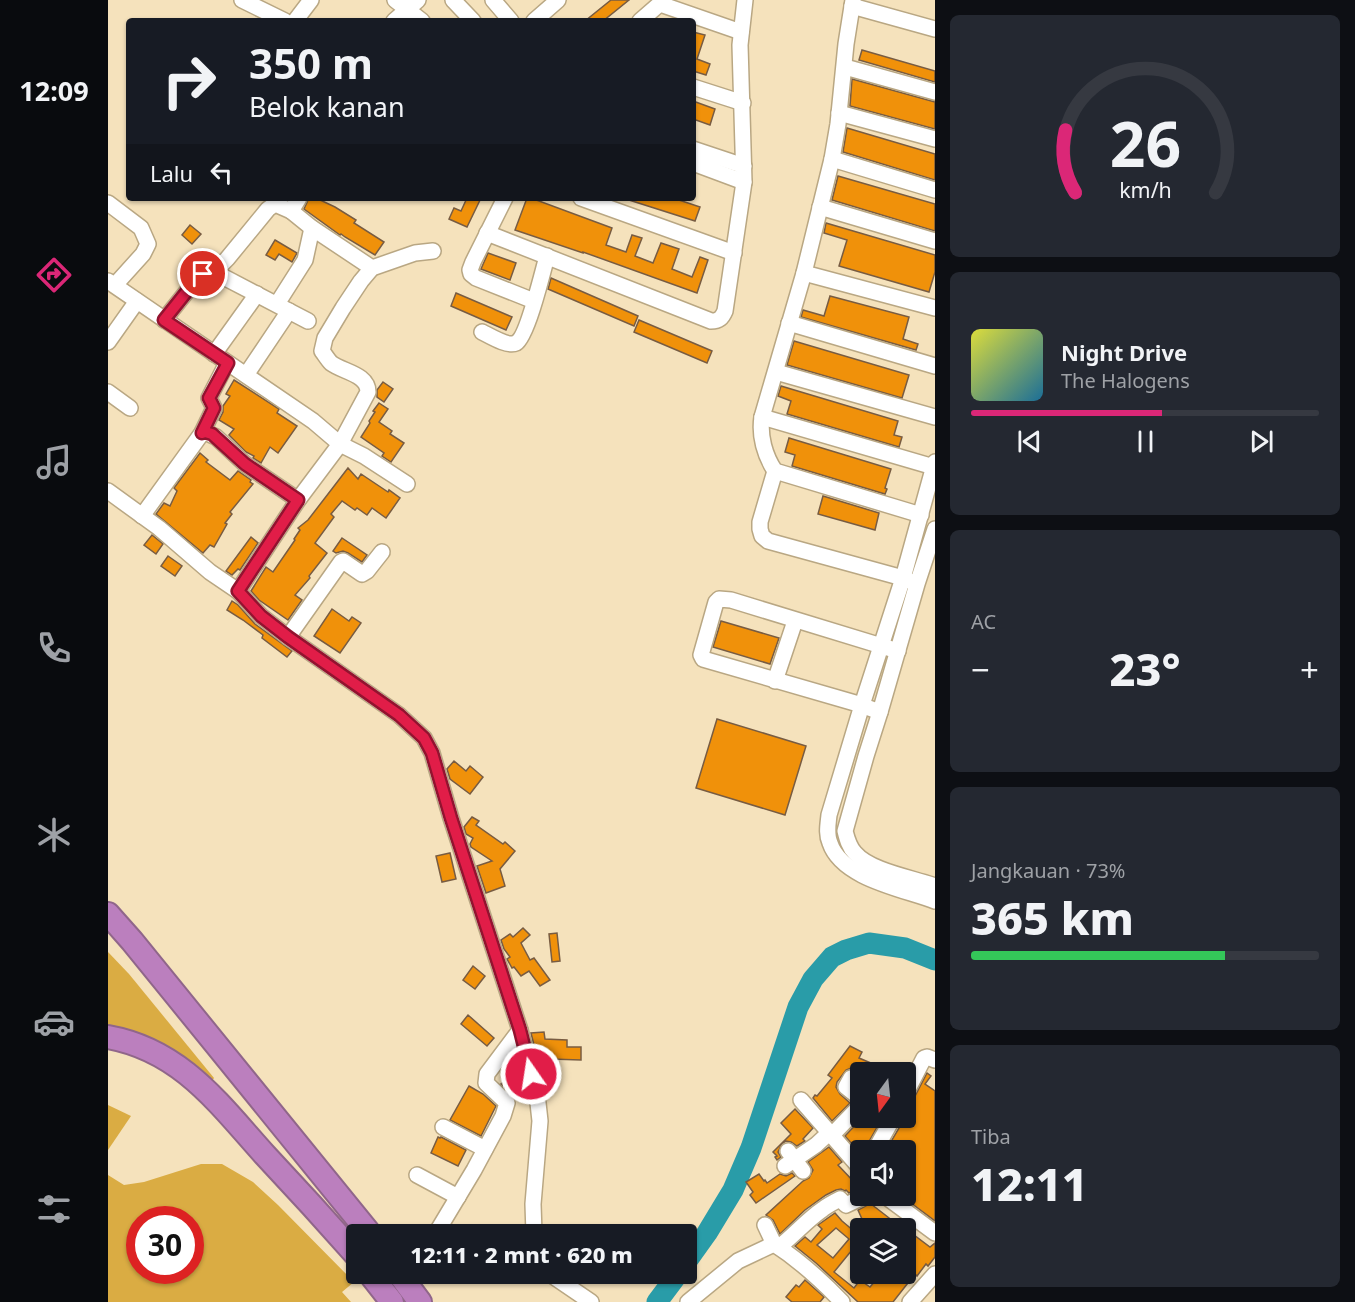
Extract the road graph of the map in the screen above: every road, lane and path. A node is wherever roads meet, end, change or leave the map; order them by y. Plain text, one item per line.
1 (242, 0) edge
2 (311, 0) edge
3 (453, 0) edge
4 (493, 0) edge
5 (558, 0) edge
6 (745, 0) edge
7 (662, 2) edge
8 (407, 3) edge
9 (853, 3) edge
10 (279, 18) edge
11 (297, 18) edge
12 (395, 18) edge
13 (420, 18) edge
14 (470, 18) edge
15 (508, 18) edge
16 (537, 18) edge
17 (643, 18) edge
18 (935, 29) edge
19 (741, 32) junction
20 (845, 67) junction
21 (696, 88) edge
22 (935, 92) edge
23 (742, 103) junction
24 (839, 113) junction
25 (935, 139) edge
26 (696, 150) edge
27 (832, 159) junction
28 (696, 164) edge
29 (744, 174) junction
30 (935, 190) edge
31 (297, 201) edge
32 (503, 201) edge
33 (589, 201) edge
34 (108, 202) edge
35 (820, 207) junction
36 (291, 211) junction
37 (312, 228) junction
38 (487, 233) junction
39 (935, 241) edge
40 (433, 251) dead end
41 (734, 253) junction
42 (547, 256) junction
43 (372, 268) junction
44 (214, 272) junction
45 (804, 273) junction
46 (111, 283) edge
47 (257, 294) junction
48 (534, 301) junction
49 (137, 302) junction
50 (283, 308) junction
51 (935, 308) edge
52 (164, 320) junction
53 (308, 321) dead end
54 (789, 323) junction
55 (482, 332) dead end
56 (108, 342) edge
57 (214, 354) junction
58 (228, 363) junction
59 (935, 366) edge
60 (776, 372) junction
61 (246, 375) junction
62 (108, 392) edge
63 (130, 408) dead end
64 (762, 417) junction
65 (935, 417) edge
66 (202, 433) junction
67 (340, 444) junction
68 (934, 464) edge
69 (775, 471) junction
70 (407, 484) dead end
71 (108, 491) edge
72 (930, 497) edge
73 (298, 500) junction
74 (921, 515) junction
75 (142, 516) junction
76 (935, 528) edge
77 (382, 552) dead end
78 (910, 581) junction
79 (238, 591) junction
80 (795, 621) junction
81 (288, 637) junction
82 (881, 647) junction
83 (898, 651) junction
84 (775, 681) junction
85 (862, 705) junction
86 (880, 712) junction
87 (845, 831) junction
88 (827, 832) junction
89 (935, 886) edge
90 (935, 900) edge
91 (108, 914) edge
92 (520, 1030) junction
93 (108, 1037) edge
94 (935, 1060) edge
95 (916, 1074) edge
96 (801, 1100) dead end
97 (850, 1115) edge
98 (443, 1127) dead end
99 (831, 1133) junction
100 (485, 1149) junction
101 (850, 1155) edge
102 (793, 1162) dead end
103 (417, 1175) dead end
104 (458, 1197) junction
105 (850, 1203) edge
106 (899, 1206) edge
107 (362, 1224) edge
108 (442, 1224) edge
109 (534, 1224) edge
110 (765, 1225) dead end
111 (935, 1233) edge
112 (346, 1244) edge
113 (780, 1248) junction
114 (933, 1280) edge
115 (378, 1284) edge
116 (406, 1284) edge
117 (564, 1284) edge
118 (418, 1300) edge
119 (392, 1302) edge
120 (591, 1302) edge
121 (688, 1302) edge
122 (842, 1302) edge
123 (910, 1302) edge

1 - 10 street
2 - 11 street
3 - 14 street
4 - 15 street
5 - 16 street
6 - 19 street
7 - 17 street
7 - 19 street
8 - 12 street
8 - 13 street
9 - 18 street
9 - 20 street
19 - 23 street
20 - 22 street
20 - 24 street
21 - 23 street
23 - 29 street
24 - 25 street
24 - 27 street
26 - 29 street
27 - 30 street
27 - 35 street
28 - 29 street
29 - 41 street
31 - 36 street
32 - 38 street
33 - 41 street
34 - 46 street
35 - 39 street
35 - 45 street
36 - 37 street
36 - 44 street
37 - 43 street
37 - 50 street
38 - 42 street
38 - 48 street
40 - 43 street
41 - 42 street
42 - 48 street
43 - 67 street
44 - 47 street
44 - 52 street
45 - 51 street
45 - 54 street
46 - 49 street
47 - 50 street
47 - 57 street
48 - 55 street
49 - 52 street
49 - 56 street
50 - 53 street
50 - 61 street
52 - 57 street
54 - 59 street
54 - 60 street
57 - 58 street
58 - 61 street
58 - 66 street
60 - 64 street
60 - 65 street
61 - 67 street
62 - 63 street
64 - 68 street
64 - 69 street
66 - 73 street
66 - 75 street
67 - 70 street
67 - 73 street
68 - 72 street
69 - 74 street
69 - 78 street
71 - 75 street
72 - 74 street
73 - 79 street
74 - 78 street
75 - 79 street
76 - 78 street
77 - 81 street
78 - 82 street
78 - 83 street
79 - 81 street
80 - 82 street
80 - 84 street
80 - 84 street
81 - 92 street
82 - 83 street
82 - 85 street
83 - 86 street
84 - 85 street
85 - 86 street
85 - 88 street
86 - 87 street
87 - 88 street
87 - 89 street
88 - 90 street
91 - 107 highway
92 - 100 street
92 - 109 street
93 - 112 highway
94 - 95 street
96 - 99 street
97 - 99 street
98 - 100 street
99 - 101 street
99 - 102 street
100 - 104 street
103 - 104 street
104 - 108 street
105 - 113 street
106 - 111 street
110 - 113 street
113 - 121 street
113 - 122 street
114 - 123 street
115 - 119 highway
116 - 118 highway
117 - 120 street

